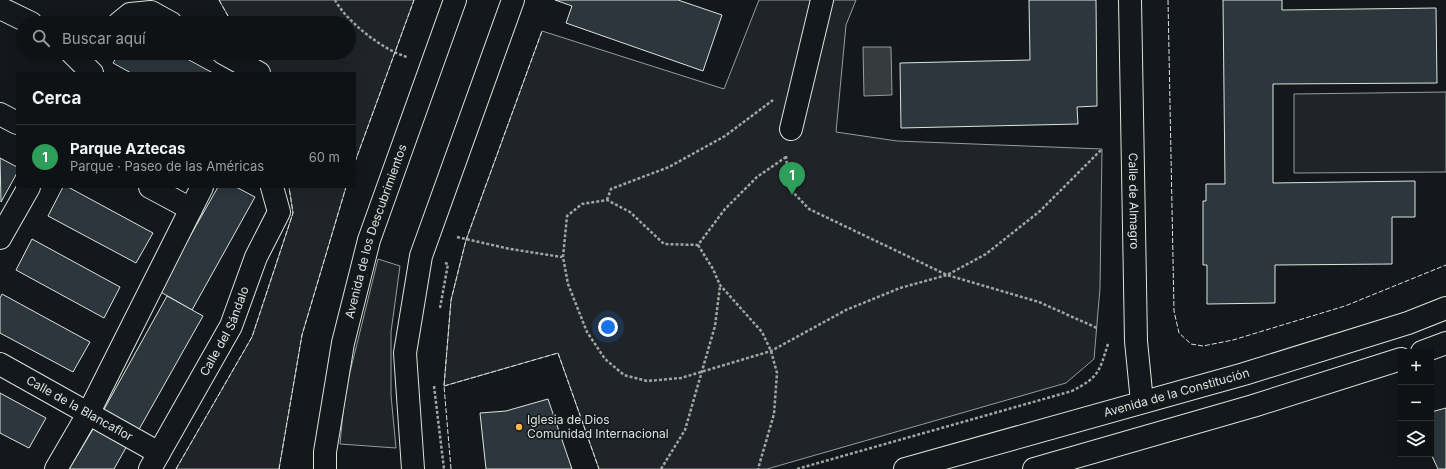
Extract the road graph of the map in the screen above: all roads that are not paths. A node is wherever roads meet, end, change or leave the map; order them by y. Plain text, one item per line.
1 (455, 0) edge
2 (513, 0) edge
3 (822, 0) edge
4 (1130, 0) edge
5 (0, 8) edge
6 (17, 16) edge
7 (128, 16) edge
8 (158, 16) edge
9 (236, 60) edge
10 (257, 72) edge
11 (0, 114) edge
12 (16, 122) edge
13 (791, 129) road end
14 (28, 188) edge
15 (152, 188) edge
16 (201, 188) edge
17 (272, 188) edge
18 (191, 208) junction
19 (0, 238) edge
20 (1446, 308) edge
21 (1446, 343) edge
22 (1430, 349) edge
23 (1398, 360) edge
24 (0, 364) edge
25 (1142, 402) junction
26 (88, 414) junction
27 (154, 461) edge
28 (56, 469) edge
29 (324, 469) edge
30 (413, 469) edge
31 (905, 469) edge
32 (1034, 469) edge

1 - 29 street, Avenida de los Descubrimientos
2 - 30 street
3 - 13 street
4 - 25 street, Calle de Almagro
5 - 6 street
7 - 8 street
9 - 10 street
11 - 12 street
14 - 19 street
15 - 18 street
16 - 18 street
17 - 27 street, Calle del Sándalo
18 - 26 street
20 - 25 street, Avenida de la Constitución
21 - 22 street
23 - 32 street
24 - 26 street, Calle de la Blancaflor
25 - 31 street, Avenida de la Constitución
26 - 27 street, Calle de la Blancaflor
26 - 28 street

